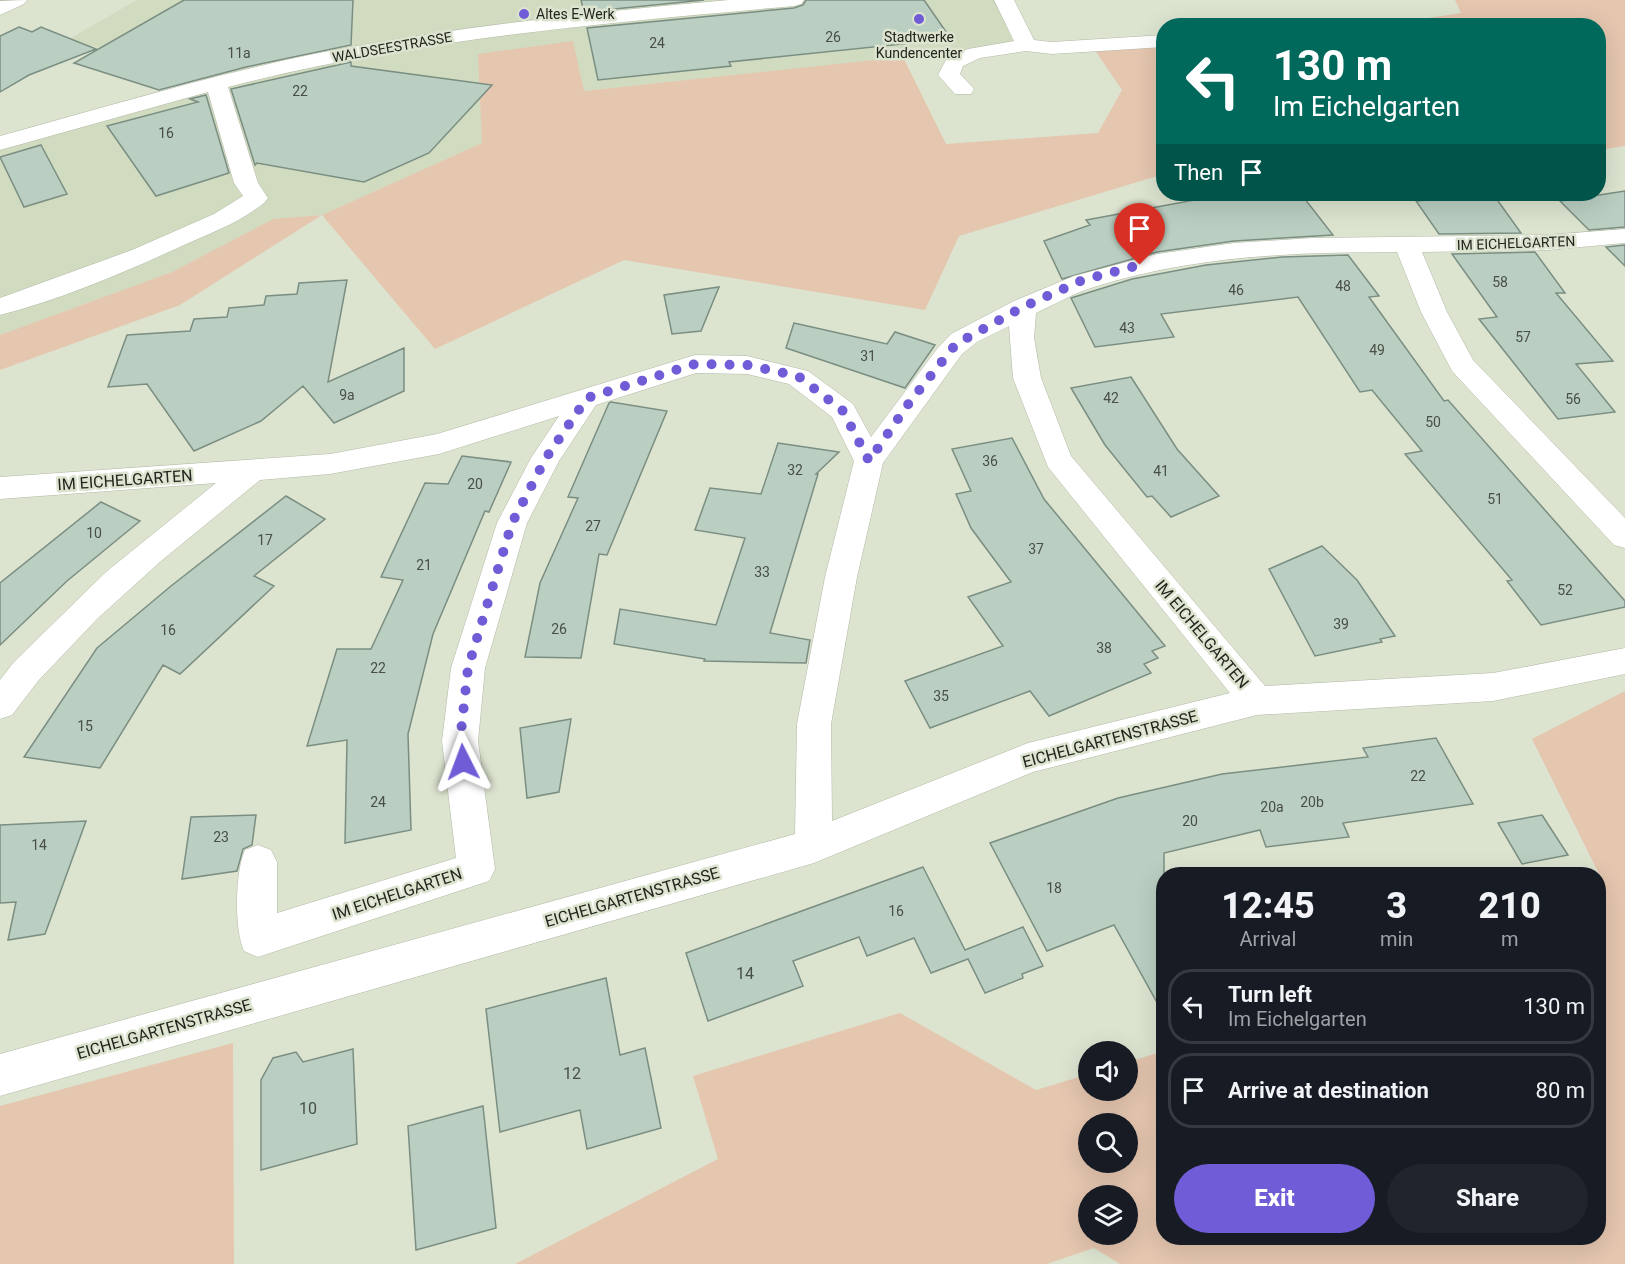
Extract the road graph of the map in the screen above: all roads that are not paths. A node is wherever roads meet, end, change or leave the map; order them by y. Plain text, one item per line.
1 (17, 0) edge
2 (794, 0) edge
3 (1004, 0) edge
4 (0, 9) edge
5 (1156, 42) edge
6 (1026, 45) junction
7 (216, 83) junction
8 (963, 89) dead end
9 (0, 143) edge
10 (1625, 236) edge
11 (1407, 246) junction
12 (0, 307) edge
13 (1023, 307) junction
14 (587, 398) junction
15 (869, 461) junction
16 (250, 472) junction
17 (0, 488) edge
18 (1625, 537) edge
19 (1625, 661) edge
20 (1257, 701) junction
21 (0, 705) edge
22 (814, 846) junction
23 (258, 862) dead end
24 (0, 1075) edge

1 - 4 street
2 - 7 street, WALDSEESTRASSE
3 - 6 street
5 - 6 street
6 - 8 street
7 - 9 street, WALDSEESTRASSE
7 - 12 street
10 - 11 street, IM EICHELGARTEN
11 - 13 street, IM EICHELGARTEN
11 - 18 street
13 - 15 street, IM EICHELGARTEN
13 - 20 street, IM EICHELGARTEN
14 - 15 street, IM EICHELGARTEN
14 - 16 street, IM EICHELGARTEN
14 - 23 street, IM EICHELGARTEN
15 - 22 street, IM EICHELGARTEN
16 - 17 street, IM EICHELGARTEN
16 - 21 street
19 - 20 street, IM EICHELGARTEN
20 - 22 street, EICHELGARTENSTRASSE
22 - 24 street, EICHELGARTENSTRASSE

